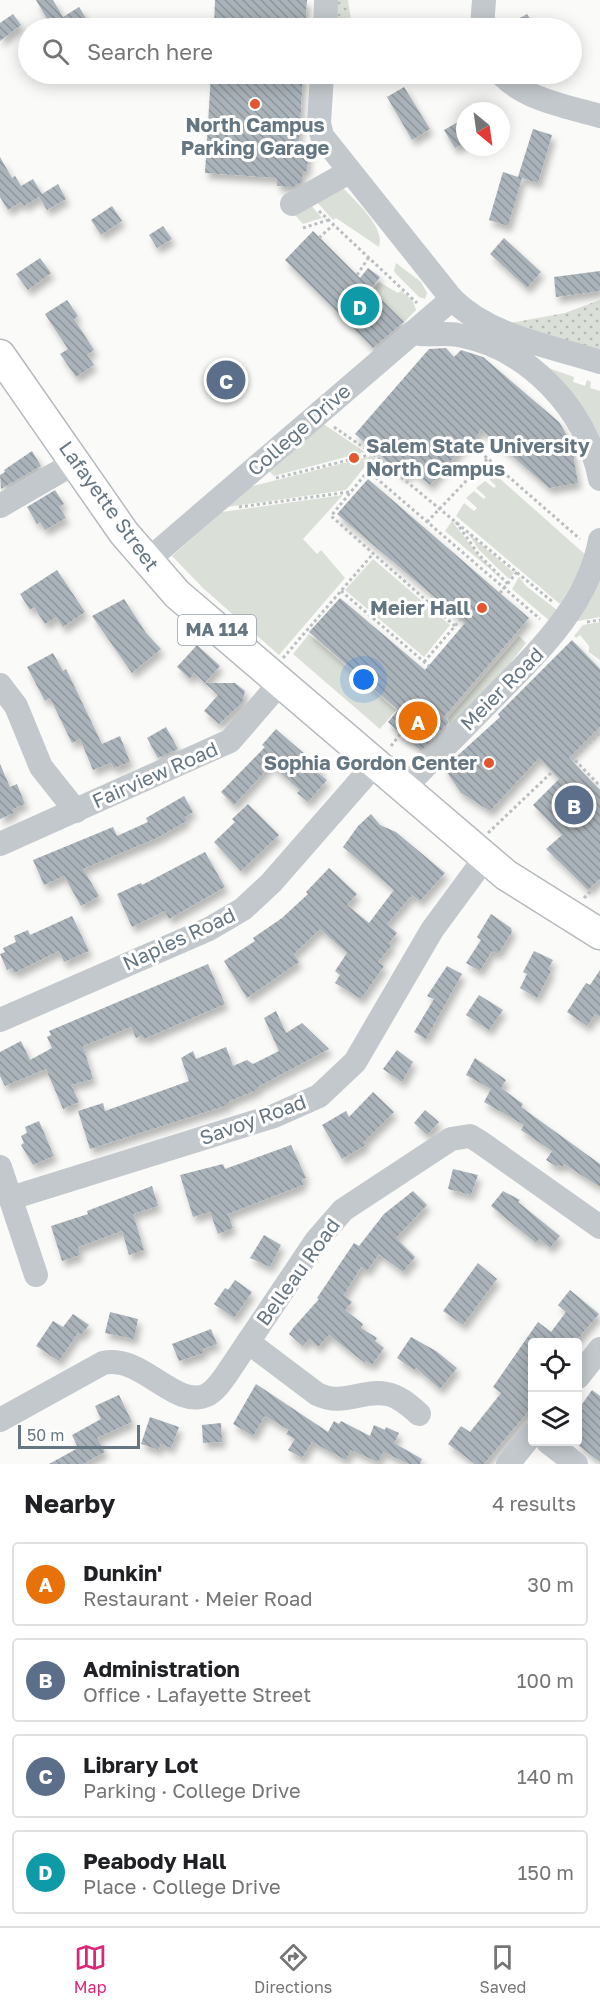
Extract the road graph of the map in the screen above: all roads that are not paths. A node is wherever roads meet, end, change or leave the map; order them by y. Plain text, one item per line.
1 (327, 0) edge
2 (484, 0) edge
3 (326, 18) edge
4 (483, 18) edge
5 (322, 84) edge
6 (511, 84) edge
7 (600, 116) edge
8 (349, 172) junction
9 (292, 204) dead end
10 (452, 299) junction
11 (420, 334) dead end
12 (0, 355) edge
13 (600, 362) edge
14 (76, 462) junction
15 (600, 479) edge
16 (0, 506) edge
17 (599, 550) edge
18 (147, 561) junction
19 (281, 671) junction
20 (0, 685) edge
21 (382, 756) junction
22 (404, 788) junction
23 (76, 811) junction
24 (0, 844) edge
25 (486, 846) junction
26 (600, 934) edge
27 (0, 1020) edge
28 (0, 1167) edge
29 (11, 1198) junction
30 (600, 1227) edge
31 (36, 1275) dead end
32 (248, 1342) junction
33 (600, 1349) edge
34 (582, 1372) edge
35 (419, 1414) dead end
36 (0, 1420) edge
37 (528, 1439) edge
38 (553, 1446) edge
39 (508, 1464) edge
40 (576, 1464) edge

1 - 3 street
2 - 4 street
5 - 8 street
6 - 7 street
8 - 9 street
8 - 10 street
10 - 13 street
10 - 18 street, College Drive
11 - 15 street
12 - 14 main road, Lafayette Street / MA 114
14 - 16 street
14 - 18 main road, Lafayette Street / MA 114
17 - 22 street, Meier Road
18 - 19 main road, Lafayette Street / MA 114
19 - 21 main road, Lafayette Street / MA 114
19 - 23 street, Fairview Road
20 - 23 street, Fairview Road
21 - 22 main road, Lafayette Street / MA 114
21 - 27 street, Naples Road
22 - 25 main road, Lafayette Street / MA 114
23 - 24 street, Fairview Road
25 - 26 main road, Lafayette Street / MA 114
25 - 29 street, Savoy Road
28 - 29 street
29 - 31 street
30 - 32 street, Belleau Road
32 - 35 street
32 - 36 street, Belleau Road
33 - 34 street
37 - 39 street
38 - 40 street

